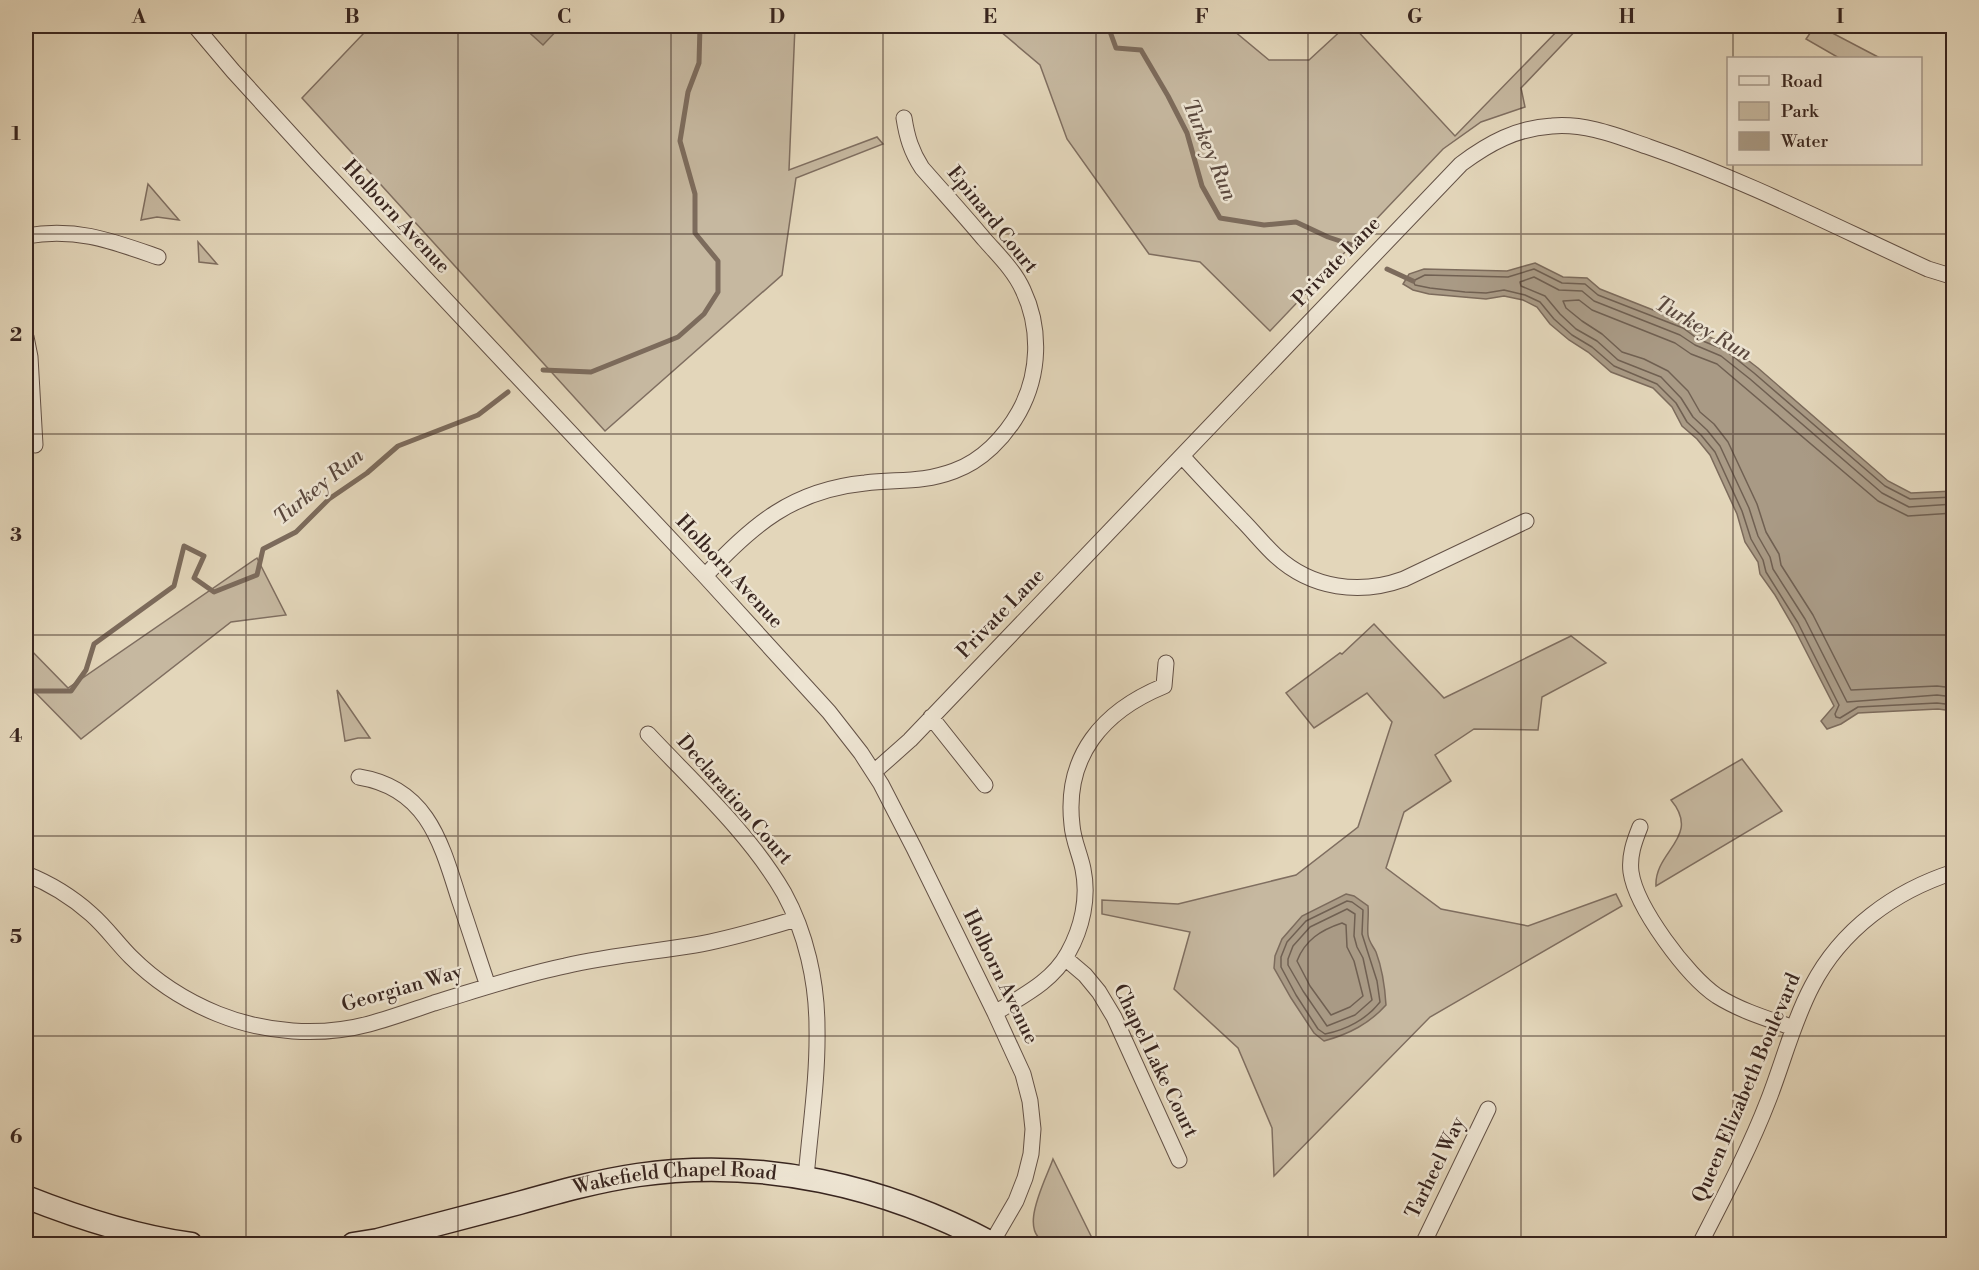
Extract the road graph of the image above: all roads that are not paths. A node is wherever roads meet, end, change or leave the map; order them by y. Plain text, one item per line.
1 (195, 26) edge
2 (904, 118) dead end
3 (26, 236) edge
4 (158, 257) dead end
5 (1953, 277) edge
6 (26, 337) edge
7 (35, 445) dead end
8 (1182, 456) junction
9 (1526, 521) dead end
10 (705, 576) junction
11 (1166, 663) dead end
12 (932, 717) junction
13 (648, 734) dead end
14 (874, 772) junction
15 (359, 777) dead end
16 (985, 784) dead end
17 (1640, 827) dead end
18 (1953, 872) edge
19 (26, 874) edge
20 (796, 919) junction
21 (1065, 958) junction
22 (488, 986) junction
23 (995, 1013) junction
24 (1794, 1028) junction
25 (1488, 1110) dead end
26 (1179, 1160) dead end
27 (806, 1178) junction
28 (26, 1197) edge
29 (379, 1242) edge
30 (992, 1244) edge
31 (191, 1245) edge
32 (353, 1245) edge
33 (1423, 1245) edge
34 (1700, 1245) edge

1 - 10 street, Holborn Avenue
2 - 10 street, Epinard Court
3 - 4 street
5 - 8 street, Private Lane
6 - 7 street
8 - 9 street
8 - 12 street, Private Lane
10 - 14 street, Holborn Avenue
11 - 21 street
12 - 14 street, Private Lane
12 - 16 street
13 - 20 street, Declaration Court
14 - 23 street, Holborn Avenue
15 - 22 street
17 - 24 street
18 - 24 street, Queen Elizabeth Boulevard
19 - 22 street, Georgian Way
20 - 22 street, Georgian Way
20 - 27 street, Declaration Court
21 - 23 street
21 - 26 street, Chapel Lake Court
23 - 30 street, Holborn Avenue
24 - 34 street, Queen Elizabeth Boulevard
25 - 33 street, Tarheel Way
27 - 29 main road, Wakefield Chapel Road
27 - 30 main road, Wakefield Chapel Road
28 - 31 main road
29 - 32 main road, Wakefield Chapel Road

